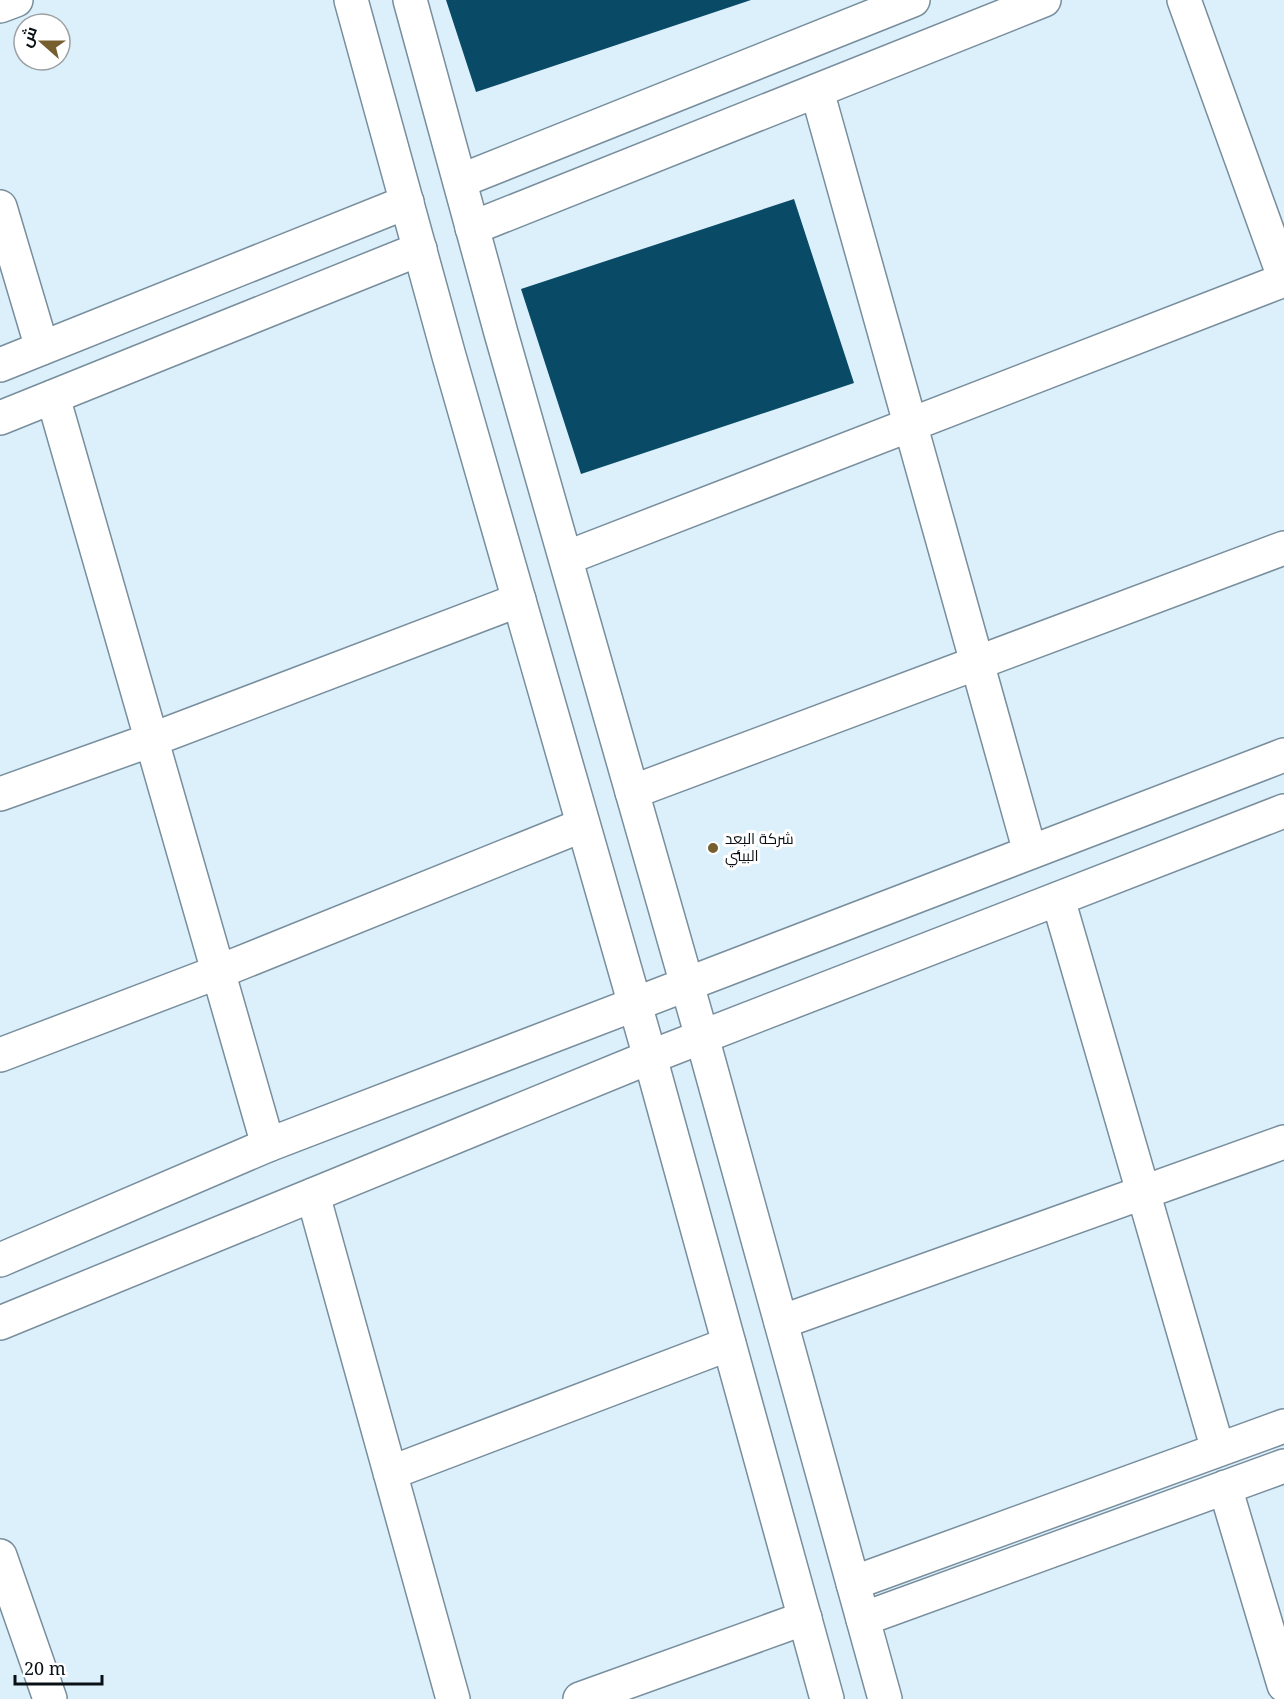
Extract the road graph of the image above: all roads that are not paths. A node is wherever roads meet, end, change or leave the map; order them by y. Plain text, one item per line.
1 (16, 0) edge
2 (351, 0) edge
3 (410, 0) edge
4 (913, 0) edge
5 (1044, 0) edge
6 (1184, 0) edge
7 (0, 6) edge
8 (817, 91) junction
9 (460, 181) junction
10 (406, 202) junction
11 (0, 207) edge
12 (472, 228) junction
13 (420, 249) junction
14 (1284, 278) edge
15 (42, 348) junction
16 (0, 364) edge
17 (52, 397) junction
18 (0, 418) edge
19 (910, 424) junction
20 (1284, 548) edge
21 (566, 558) junction
22 (519, 600) junction
23 (977, 663) junction
24 (151, 740) junction
25 (1284, 754) edge
26 (632, 792) junction
27 (0, 794) edge
28 (1284, 811) edge
29 (583, 825) junction
30 (1030, 852) junction
31 (1058, 899) junction
32 (218, 972) junction
33 (687, 984) junction
34 (635, 1005) junction
35 (702, 1037) junction
36 (0, 1055) edge
37 (650, 1057) junction
38 (1284, 1142) edge
39 (268, 1145) junction
40 (1143, 1193) junction
41 (313, 1195) junction
42 (0, 1260) edge
43 (781, 1322) junction
44 (0, 1323) edge
45 (729, 1344) junction
46 (1284, 1426) edge
47 (1218, 1450) junction
48 (1284, 1466) edge
49 (390, 1473) junction
50 (1225, 1487) junction
51 (0, 1556) edge
52 (853, 1583) junction
53 (805, 1618) junction
54 (863, 1619) junction
55 (1284, 1685) edge
56 (50, 1699) edge
57 (453, 1699) edge
58 (580, 1699) edge
59 (827, 1699) edge
60 (885, 1699) edge

1 - 7 street
2 - 10 street
3 - 9 street
4 - 9 street
5 - 8 street
6 - 14 street
8 - 12 street
8 - 19 street
9 - 12 street
10 - 13 street
10 - 15 street
11 - 15 street
12 - 21 street
13 - 17 street
13 - 22 street
14 - 19 street
15 - 16 street
17 - 18 street
17 - 24 street
19 - 21 street
19 - 23 street
20 - 23 street
21 - 26 street
22 - 24 street
22 - 29 street
23 - 26 street
23 - 30 street
24 - 27 street
24 - 32 street
25 - 30 street
26 - 33 street
28 - 31 street
29 - 32 street
29 - 34 street
30 - 33 street
31 - 35 street
31 - 40 street
32 - 36 street
32 - 39 street
33 - 34 street
33 - 35 street
34 - 37 street
34 - 39 street
35 - 37 street
35 - 43 street
37 - 41 street
37 - 45 street
38 - 40 street
39 - 42 street
40 - 43 street
40 - 47 street
41 - 44 street
41 - 49 street
43 - 52 street
45 - 49 street
45 - 53 street
46 - 47 street
47 - 52 street
48 - 50 street
49 - 57 street
50 - 54 street
50 - 55 street
51 - 56 street
52 - 54 street
53 - 58 street
53 - 59 street
54 - 60 street

